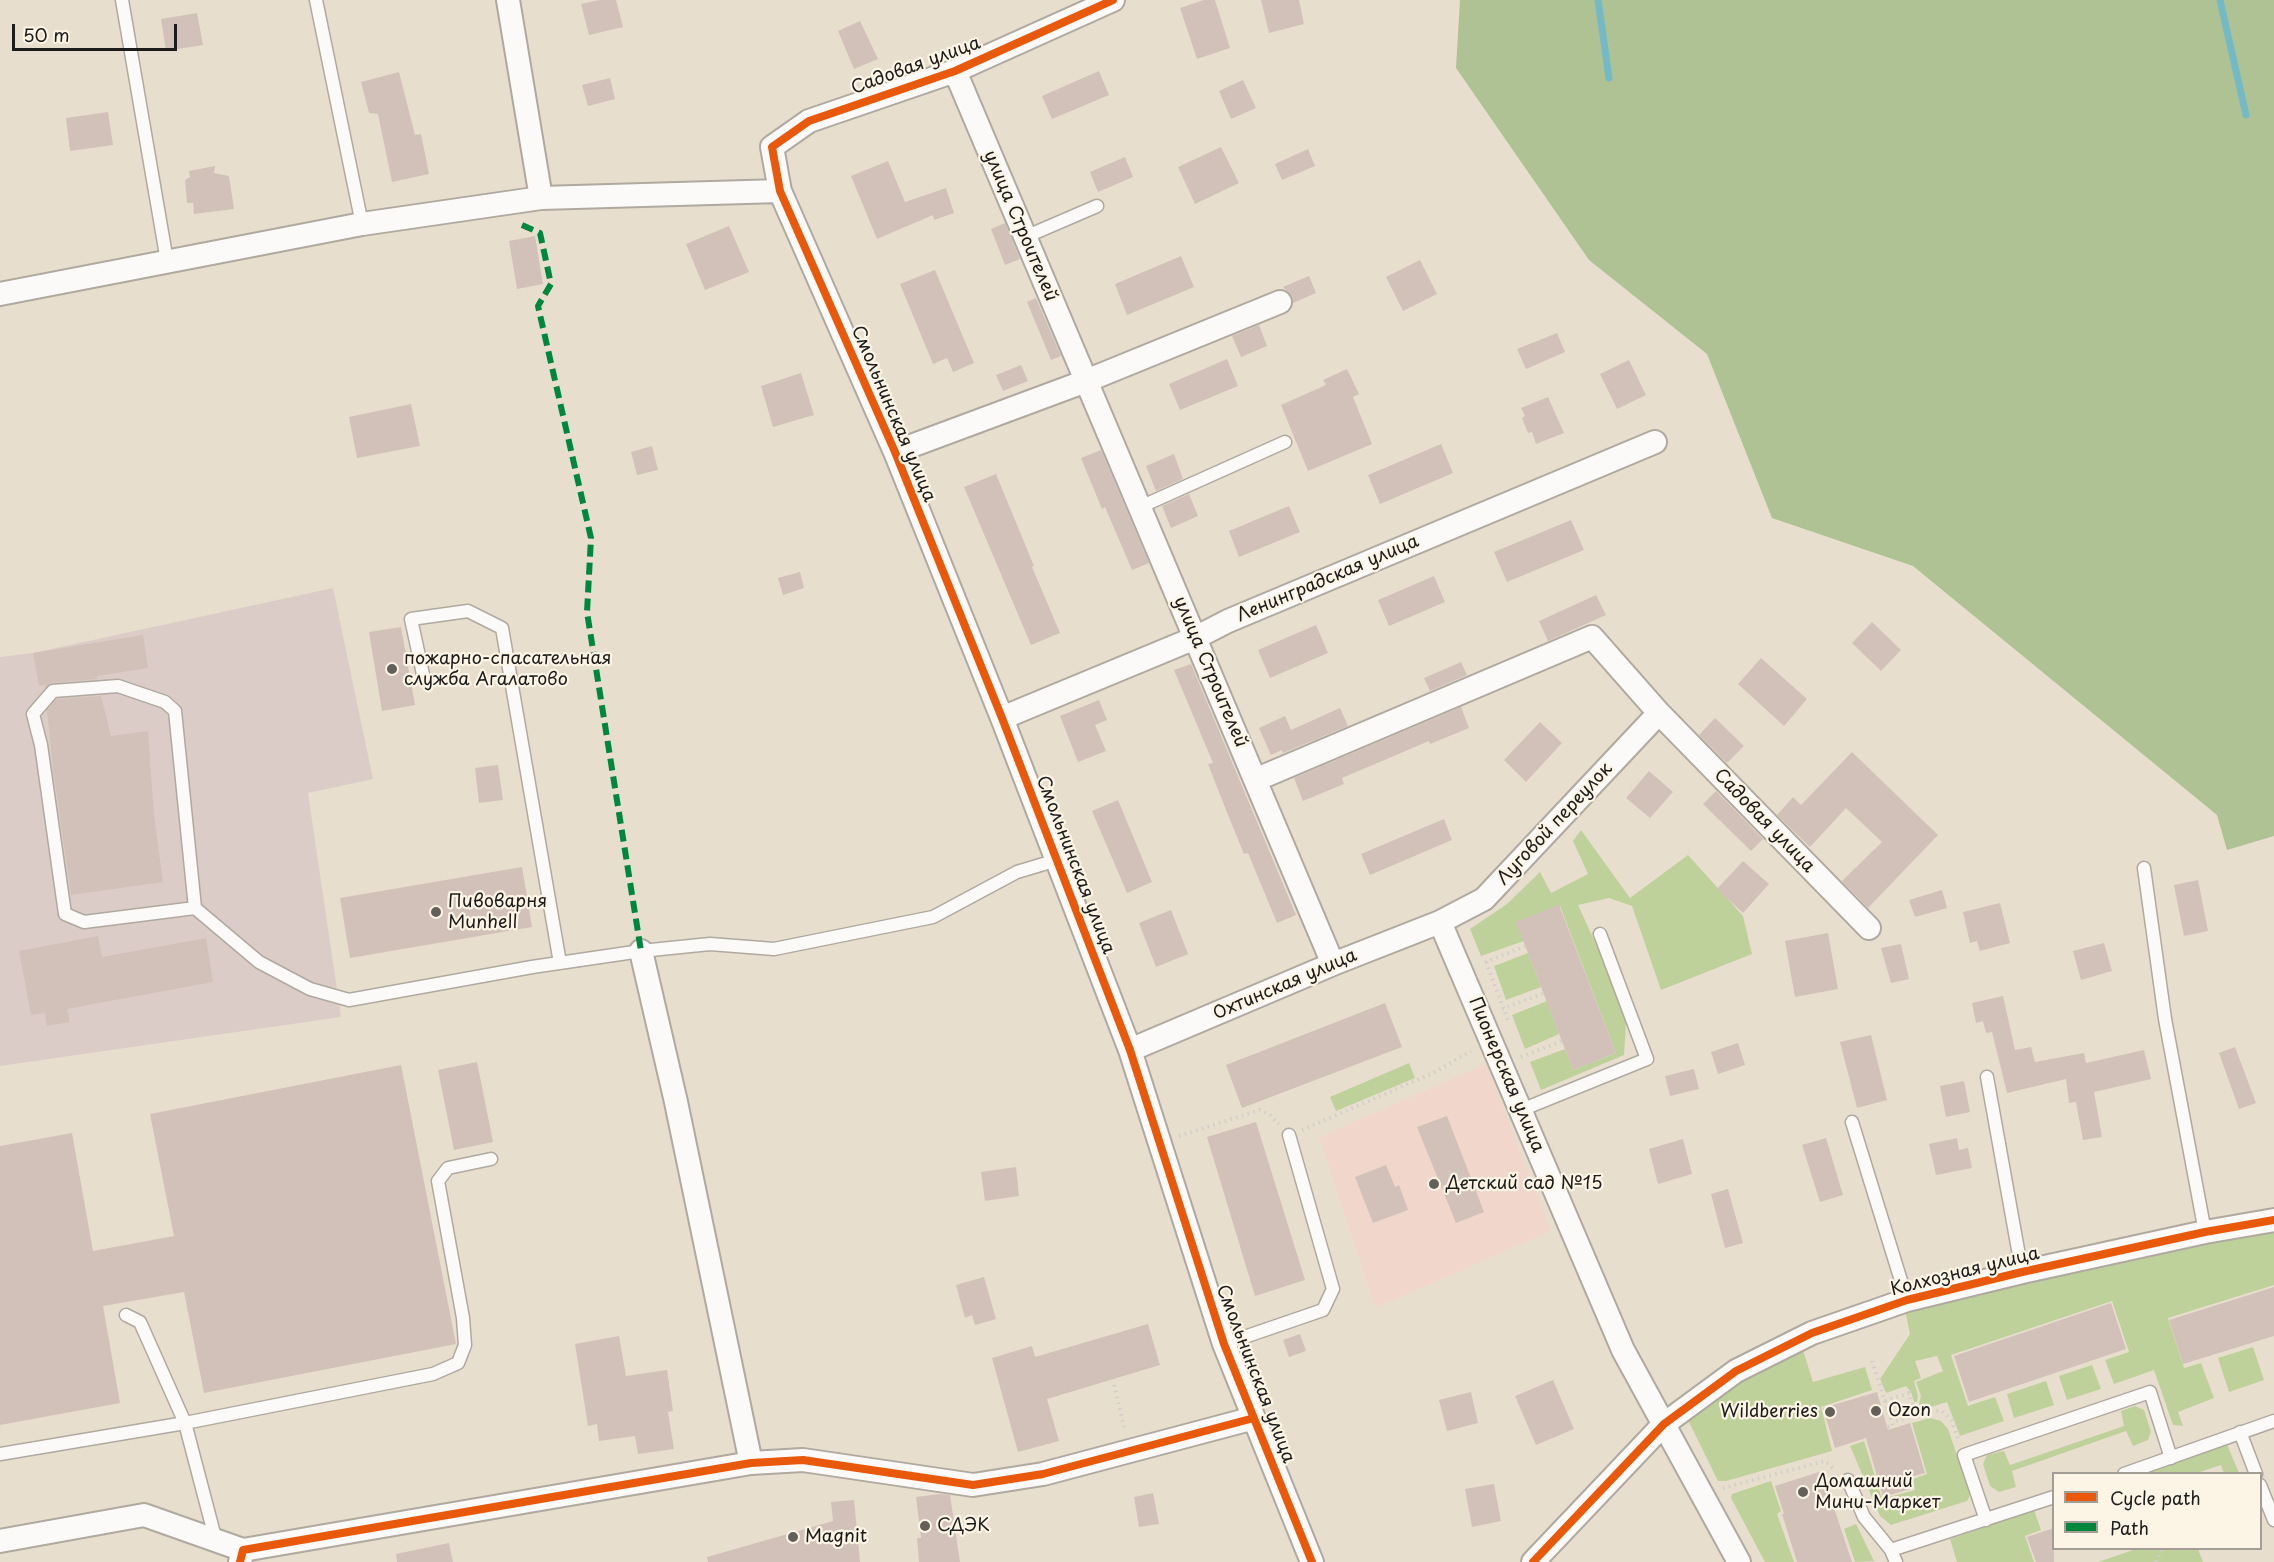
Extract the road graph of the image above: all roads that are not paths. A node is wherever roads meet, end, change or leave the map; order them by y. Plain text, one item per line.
1 (122, 0) edge
2 (316, 0) edge
3 (508, 0) edge
4 (1113, 0) edge
5 (955, 70) junction
6 (780, 190) junction
7 (541, 198) junction
8 (1097, 206) dead end
9 (362, 224) junction
10 (1025, 237) junction
11 (167, 261) junction
12 (0, 294) edge
13 (1280, 302) dead end
14 (1086, 381) junction
15 (1285, 442) dead end
16 (1655, 442) dead end
17 (895, 453) junction
18 (1140, 507) junction
19 (1195, 638) junction
20 (424, 679) dead end
21 (1659, 713) junction
22 (1002, 718) junction
23 (1255, 780) junction
24 (1058, 860) junction
25 (2144, 868) dead end
26 (195, 908) junction
27 (1440, 922) junction
28 (1869, 928) dead end
29 (1600, 934) dead end
30 (641, 951) junction
31 (560, 963) junction
32 (1334, 964) junction
33 (1130, 1050) junction
34 (1987, 1077) dead end
35 (1521, 1110) junction
36 (1852, 1122) dead end
37 (1289, 1135) road end
38 (491, 1159) dead end
39 (2274, 1220) edge
40 (2205, 1232) junction
41 (2022, 1272) junction
42 (1907, 1300) junction
43 (126, 1315) dead end
44 (1224, 1344) junction
45 (1254, 1418) junction
46 (2274, 1421) edge
47 (185, 1423) junction
48 (1664, 1424) junction
49 (2240, 1432) junction
50 (0, 1454) edge
51 (2171, 1458) junction
52 (751, 1463) junction
53 (2127, 1472) edge
54 (2256, 1472) edge
55 (1848, 1480) road end
56 (2262, 1490) edge
57 (2052, 1498) edge
58 (1986, 1520) junction
59 (2274, 1520) edge
60 (0, 1541) edge
61 (216, 1542) junction
62 (1891, 1550) junction
63 (241, 1556) edge
64 (1312, 1562) edge
65 (1533, 1562) edge
66 (1739, 1562) edge
67 (1896, 1562) edge

1 - 11 lane
2 - 9 lane
3 - 7 street
4 - 5 street, Садовая улица
5 - 6 street, Садовая улица
5 - 10 street, улица Строителей
6 - 7 street
6 - 17 street, Смольнинская улица
7 - 9 street
8 - 10 lane
9 - 11 street
10 - 14 street, улица Строителей
11 - 12 street
13 - 14 street
14 - 17 street
14 - 18 street, улица Строителей
15 - 18 lane
16 - 19 street, Ленинградская улица
17 - 22 street, Смольнинская улица
18 - 19 street, улица Строителей
19 - 22 street, Ленинградская улица
19 - 23 street, улица Строителей
20 - 31 lane
21 - 23 street, Садовая улица
21 - 27 street, Луговой переулок
21 - 28 street, Садовая улица
22 - 24 street, Смольнинская улица
23 - 32 street, улица Строителей
24 - 30 lane
24 - 33 street, Смольнинская улица
25 - 40 lane
26 - 26 lane
26 - 31 lane
27 - 32 street, Охтинская улица
27 - 35 street, Пионерская улица
29 - 35 lane
30 - 31 lane
30 - 52 street
32 - 33 street, Охтинская улица
33 - 44 street, Смольнинская улица
34 - 41 lane
35 - 48 street, Пионерская улица
36 - 42 lane
37 - 44 lane
38 - 47 lane
39 - 40 street, Колхозная улица
40 - 41 street, Колхозная улица
41 - 42 street, Колхозная улица
42 - 48 street, Колхозная улица
43 - 47 lane
44 - 45 street, Смольнинская улица
45 - 52 street
45 - 64 street, Смольнинская улица
46 - 49 lane
47 - 50 lane
47 - 61 lane
48 - 65 street, Колхозная улица
48 - 66 street, Пионерская улица
49 - 51 lane
49 - 54 lane
51 - 53 lane
51 - 58 lane
52 - 63 street
55 - 62 lane
56 - 59 lane
57 - 58 lane
58 - 62 lane
60 - 61 street
61 - 63 street
62 - 67 lane

